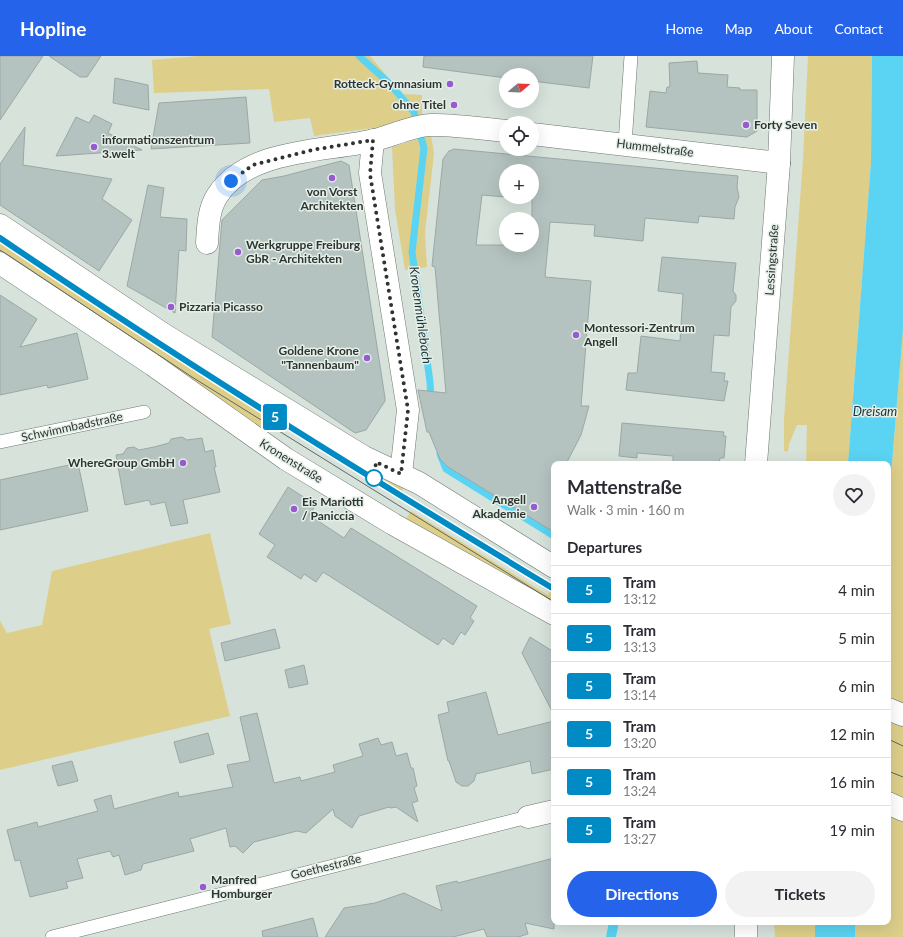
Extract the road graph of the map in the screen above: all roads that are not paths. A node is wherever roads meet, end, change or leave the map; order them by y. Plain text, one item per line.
1 (631, 56) edge
2 (783, 56) edge
3 (499, 130) edge
4 (539, 135) edge
5 (373, 140) junction
6 (625, 144) junction
7 (779, 163) junction
8 (0, 225) edge
9 (207, 243) dead end
10 (0, 263) edge
11 (144, 412) dead end
12 (0, 442) edge
13 (756, 461) edge
14 (401, 474) junction
15 (551, 565) edge
16 (551, 612) edge
17 (891, 711) edge
18 (903, 715) edge
19 (891, 804) edge
20 (903, 810) edge
21 (551, 812) edge
22 (528, 817) joint
23 (746, 925) edge
24 (52, 937) edge
25 (746, 937) edge

1 - 6 lane
2 - 7 main road, Lessingstraße
3 - 5 main road
4 - 6 main road, Hummelstraße
5 - 9 main road
5 - 14 main road
6 - 7 main road, Hummelstraße
7 - 13 main road, Lessingstraße
8 - 14 main road
10 - 16 main road, Kronenstraße
11 - 12 lane, Schwimmbadstraße
14 - 15 main road
17 - 18 main road
19 - 20 main road
21 - 22 main road, Goethestraße
22 - 24 lane, Goethestraße
23 - 25 main road

